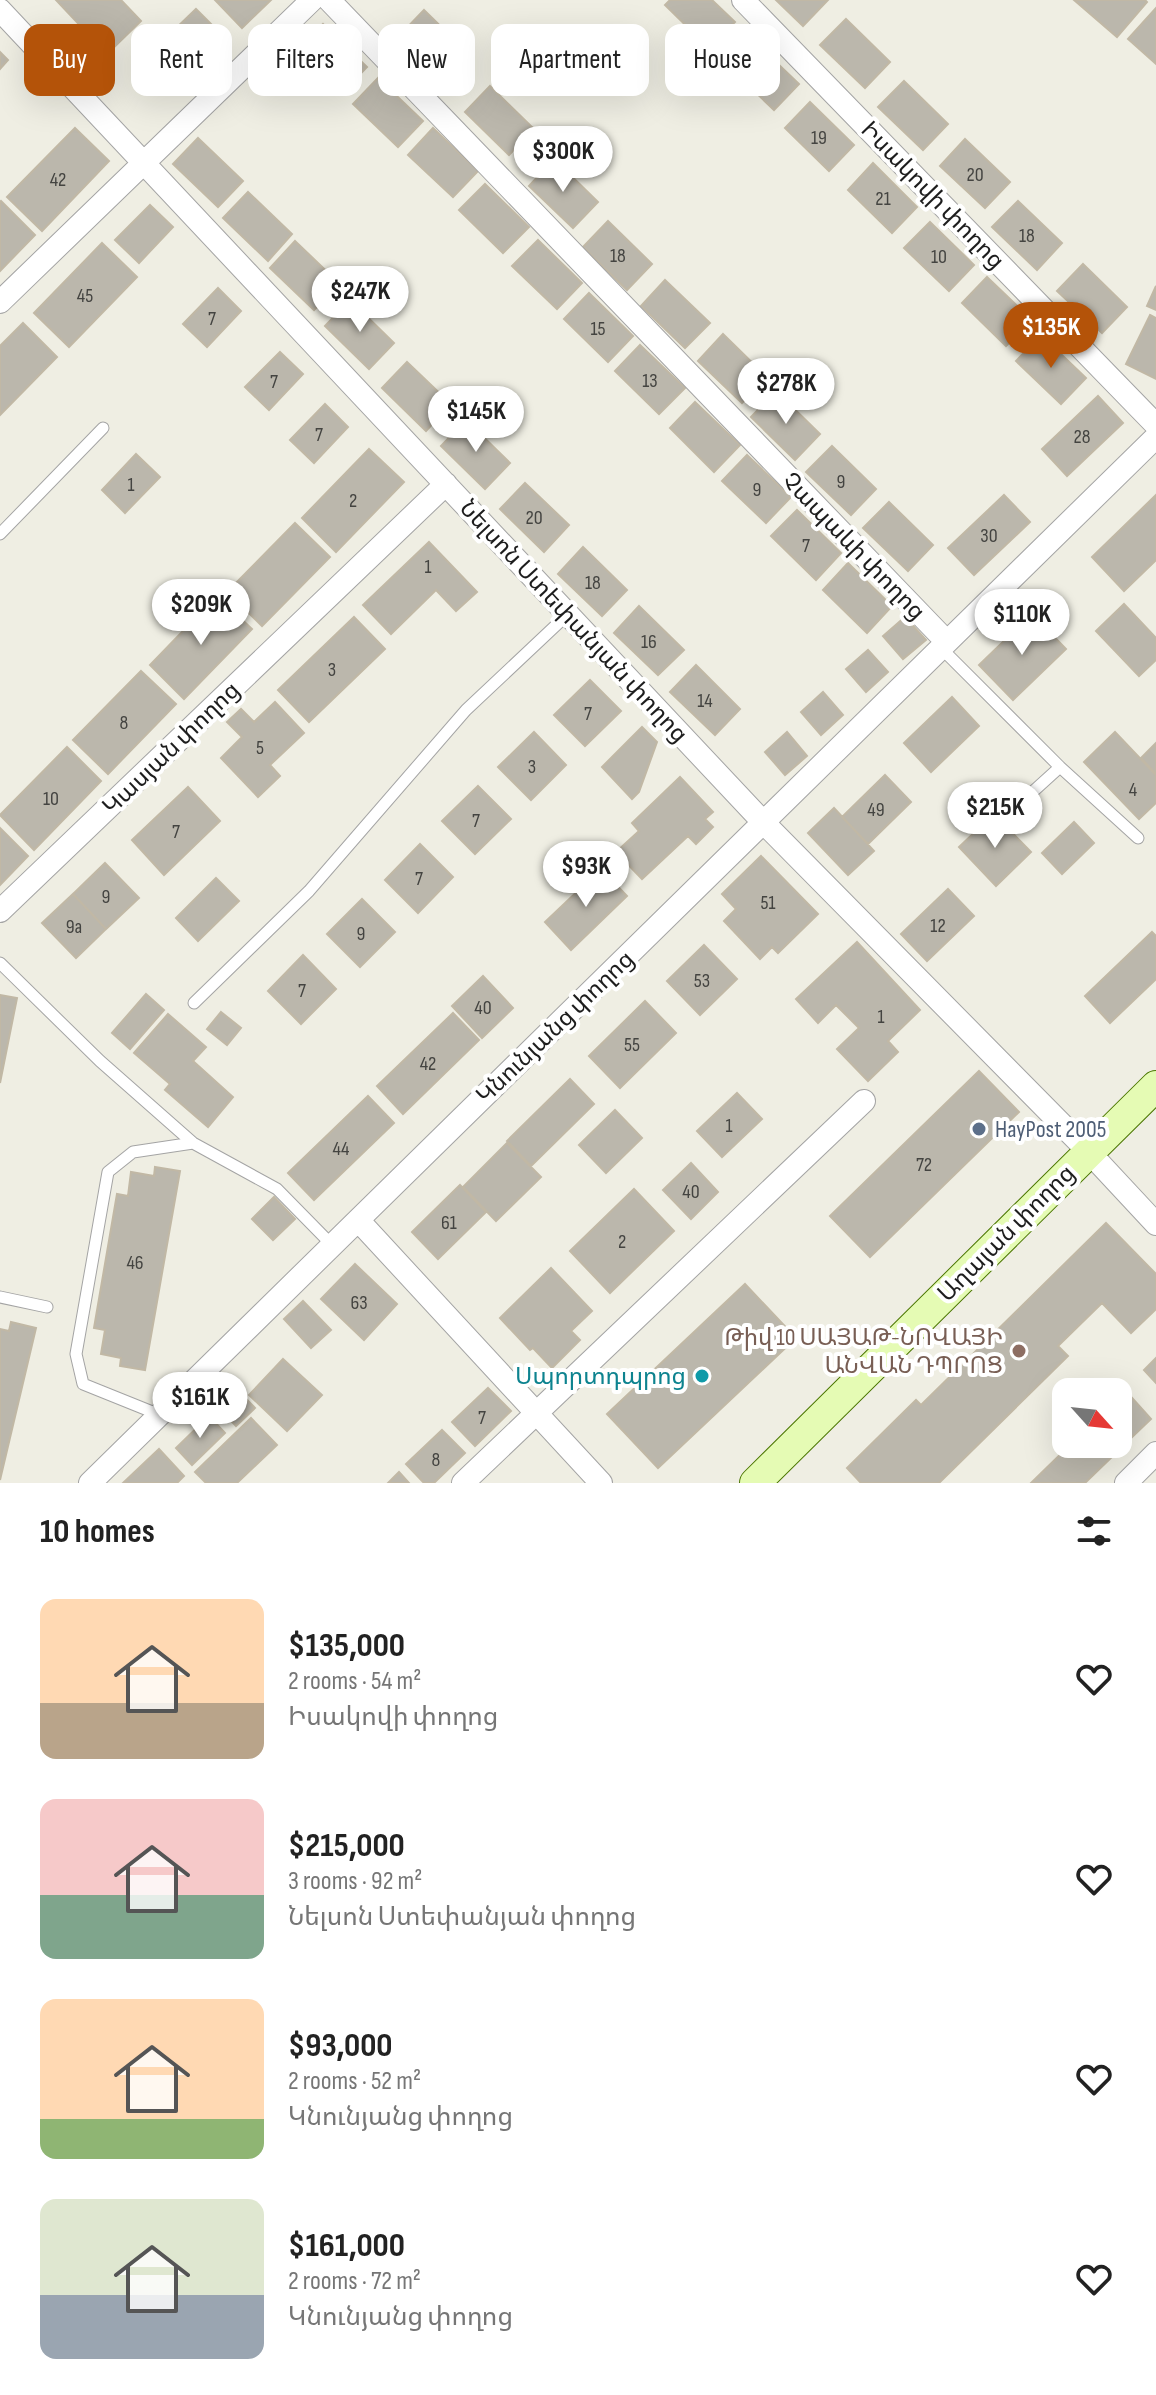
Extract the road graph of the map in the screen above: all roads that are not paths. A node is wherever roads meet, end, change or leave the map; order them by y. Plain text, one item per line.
1 (312, 0) edge
2 (329, 0) edge
3 (743, 0) edge
4 (0, 10) edge
5 (145, 163) junction
6 (0, 302) edge
7 (1156, 425) edge
8 (103, 428) dead end
9 (1156, 437) edge
10 (446, 484) junction
11 (0, 534) edge
12 (568, 614) junction
13 (944, 645) junction
14 (1060, 767) junction
15 (1016, 807) dead end
16 (763, 822) junction
17 (1138, 838) dead end
18 (0, 911) edge
19 (0, 963) edge
20 (194, 1003) dead end
21 (1156, 1086) edge
22 (864, 1101) dead end
23 (193, 1143) junction
24 (1088, 1151) junction
25 (358, 1220) junction
26 (1156, 1224) edge
27 (332, 1245) junction
28 (0, 1297) edge
29 (47, 1307) dead end
30 (536, 1414) junction
31 (160, 1415) junction
32 (1156, 1453) edge
33 (90, 1483) edge
34 (463, 1483) edge
35 (601, 1483) edge
36 (755, 1483) edge
37 (1126, 1483) edge

1 - 5 street
2 - 13 street, Չապաևի փողոց
3 - 7 street, Իսակովի փողոց
4 - 5 street, Նելսոն Ստեփանյան փողոց
5 - 6 street
5 - 10 street, Նելսոն Ստեփանյան փողոց
8 - 11 lane
9 - 13 street, Կնունյանց փողոց
10 - 12 street, Նելսոն Ստեփանյան փողոց
10 - 18 street, Կասյան փողոց
12 - 16 street, Նելսոն Ստեփանյան փողոց
12 - 20 lane
13 - 14 lane
13 - 16 street, Կնունյանց փողոց
14 - 15 lane
14 - 17 lane
16 - 24 street, Նելսոն Ստեփանյան փողոց
16 - 25 street, Կնունյանց փողոց
19 - 23 lane
21 - 24 main road, Աղայան փողոց
22 - 30 street
23 - 27 lane
23 - 31 lane
24 - 26 street, Նելսոն Ստեփանյան փողոց
24 - 36 main road, Աղայան փողոց
25 - 27 street, Կնունյանց փողոց
25 - 30 street
27 - 31 street, Կնունյանց փողոց
28 - 29 lane
30 - 34 street
30 - 35 street
31 - 33 street, Կնունյանց փողոց
32 - 37 street

